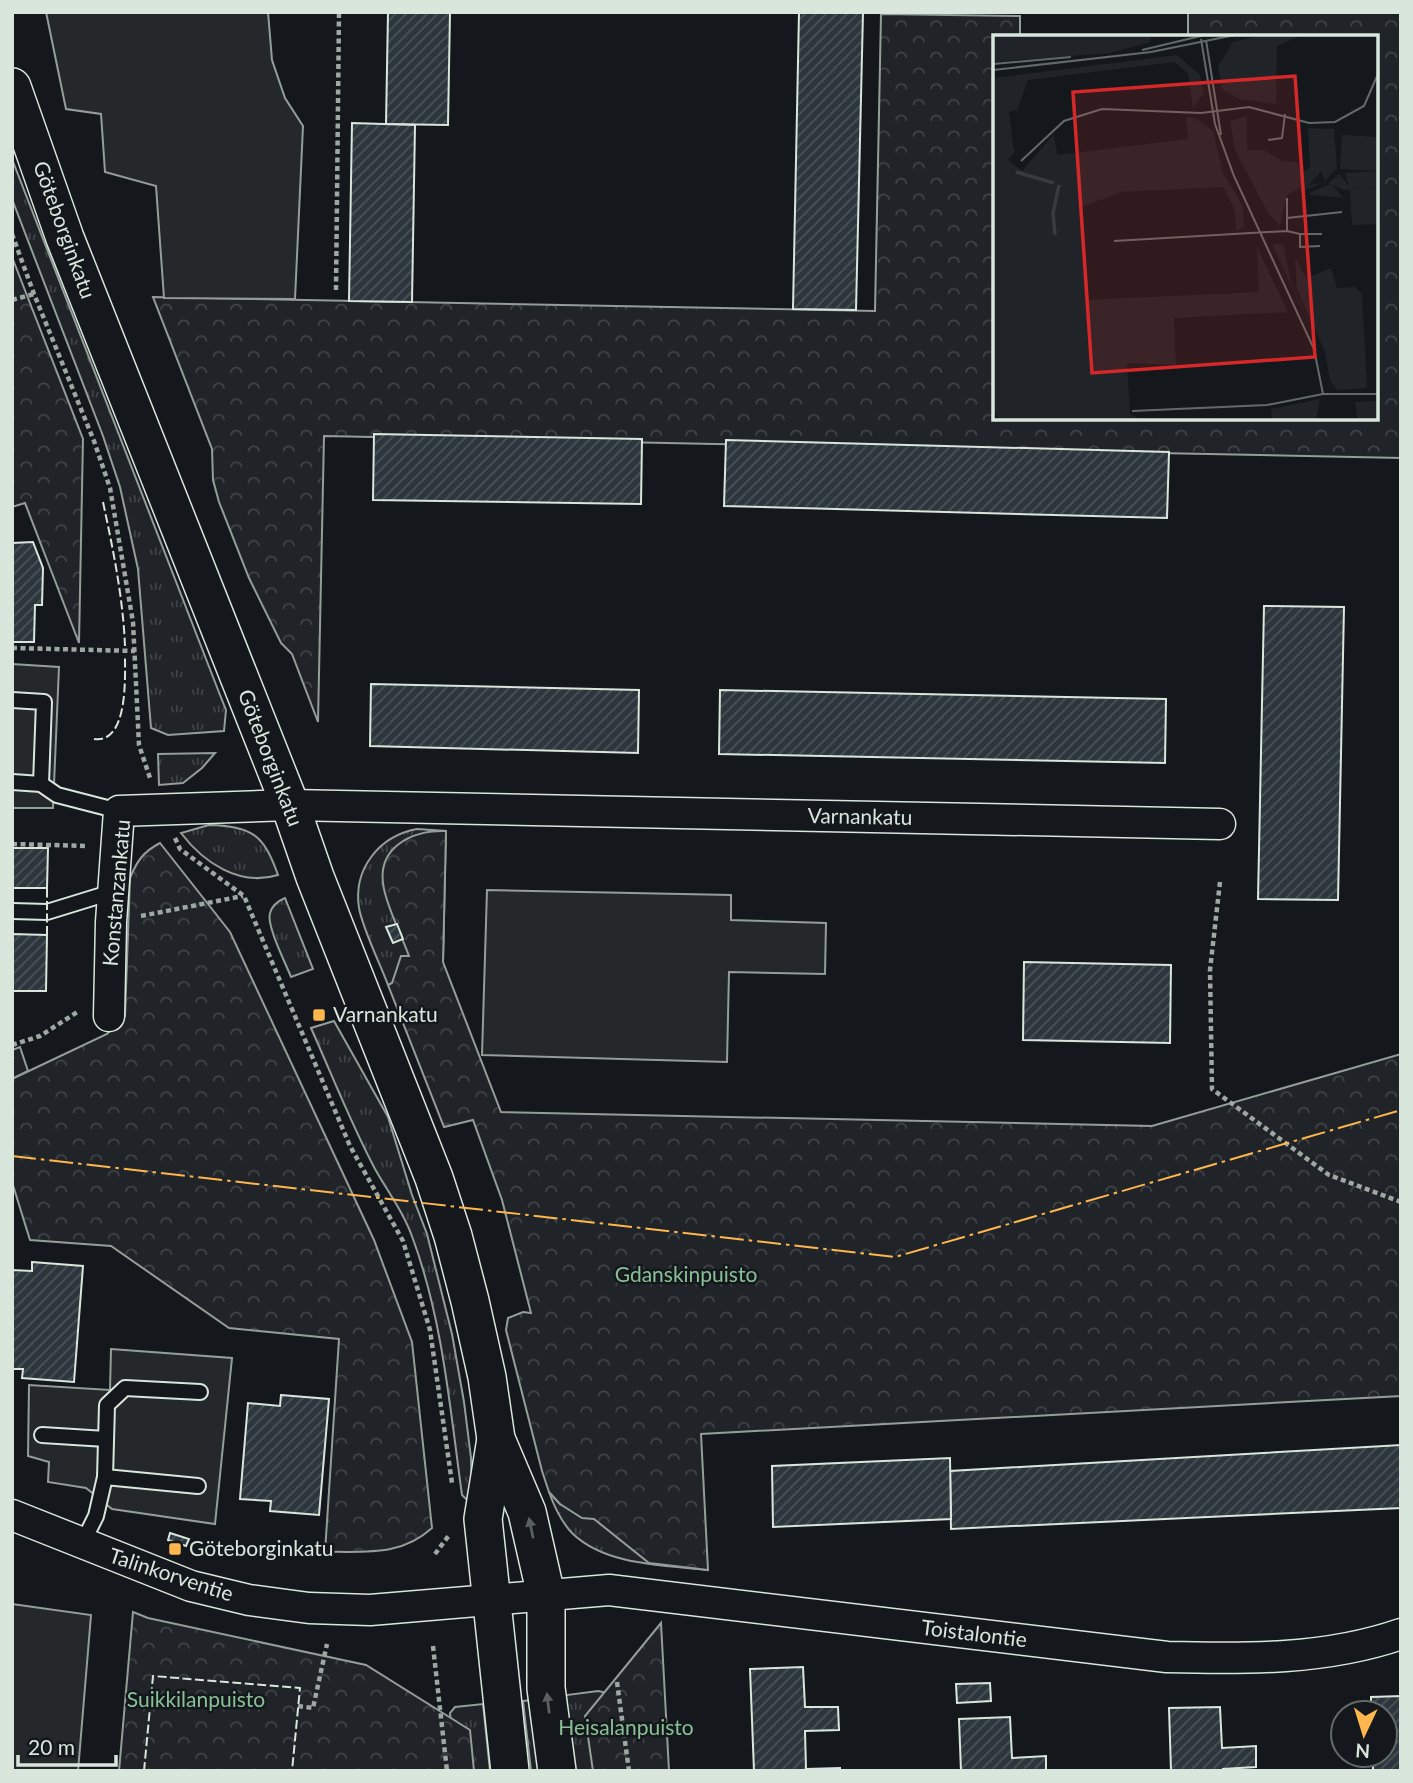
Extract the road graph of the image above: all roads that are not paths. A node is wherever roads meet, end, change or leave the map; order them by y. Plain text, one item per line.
1 (12, 87) edge
2 (12, 700) edge
3 (12, 782) edge
4 (41, 784) junction
5 (290, 805) junction
6 (119, 811) junction
7 (1220, 824) dead end
8 (112, 892) junction
9 (12, 911) edge
10 (109, 1002) road end
11 (201, 1392) dead end
12 (42, 1435) dead end
13 (106, 1439) junction
14 (496, 1439) junction
15 (104, 1477) junction
16 (198, 1486) dead end
17 (12, 1516) edge
18 (82, 1544) junction
19 (545, 1595) junction
20 (491, 1599) junction
21 (1401, 1634) edge
22 (510, 1771) edge
23 (557, 1771) edge

1 - 5 street, Göteborginkatu
2 - 4 lane
3 - 4 lane
4 - 6 lane
5 - 6 street, Konstanzankatu
5 - 7 street, Varnankatu
5 - 14 street, Göteborginkatu
6 - 8 street, Konstanzankatu
8 - 9 lane
8 - 10 street, Konstanzankatu
11 - 13 lane
12 - 13 lane
13 - 15 lane
19 -> 14 street, Göteborginkatu
14 - 20 street, Göteborginkatu
15 - 16 lane
15 - 18 lane
17 - 18 street, Talinkorventie
18 - 20 street, Talinkorventie
19 - 20 street, Talinkorventie
19 - 21 street, Toistalontie
23 -> 19 street, Göteborginkatu
20 - 22 street, Göteborginkatu

